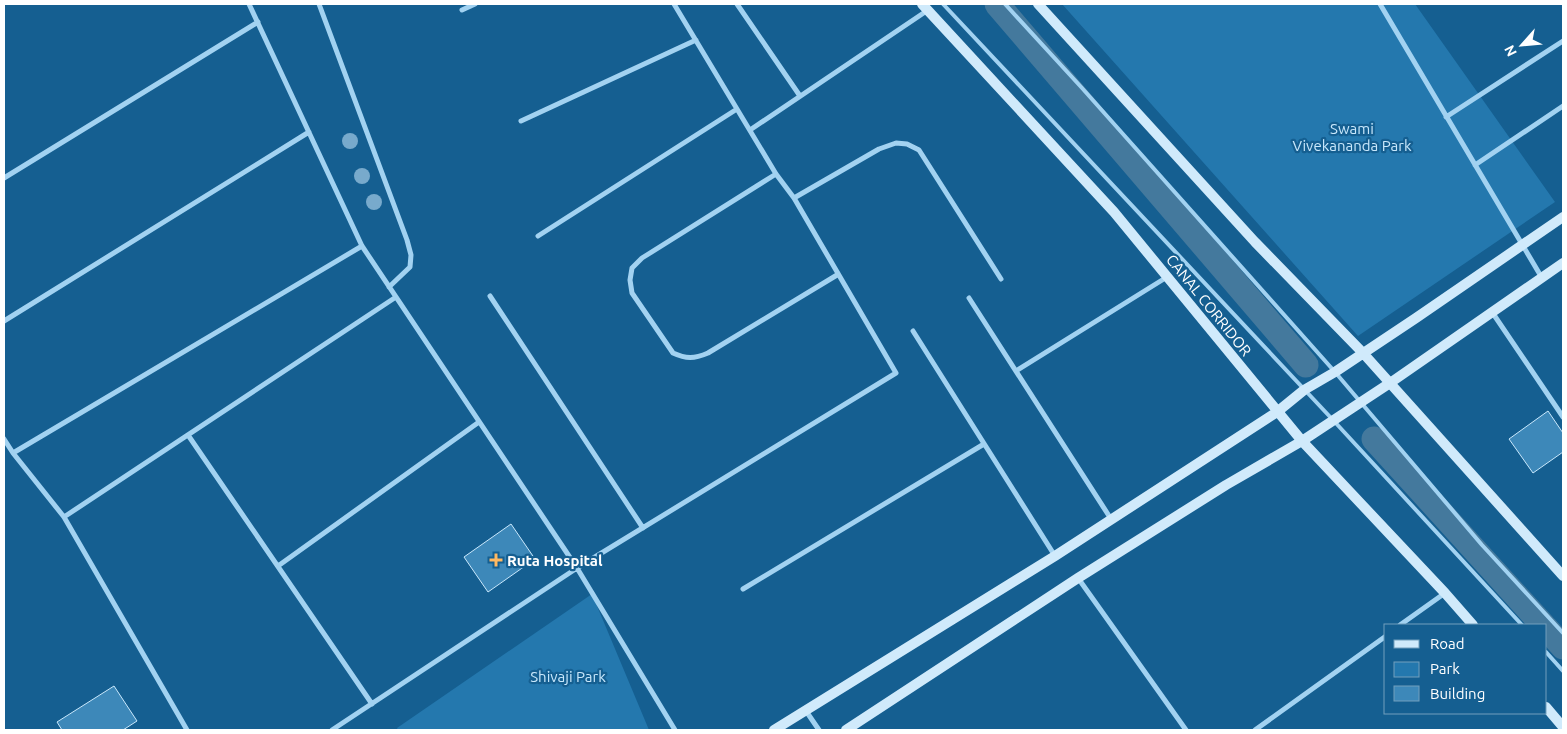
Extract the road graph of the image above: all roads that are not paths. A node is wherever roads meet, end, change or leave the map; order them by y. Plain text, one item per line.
1 (249, 4) edge
2 (319, 4) edge
3 (475, 4) edge
4 (674, 4) edge
5 (736, 4) edge
6 (943, 4) edge
7 (1005, 4) edge
8 (1038, 4) edge
9 (1380, 4) edge
10 (925, 7) edge
11 (462, 10) dead end
12 (258, 22) junction
13 (696, 40) junction
14 (1563, 40) edge
15 (800, 96) junction
16 (1563, 106) edge
17 (738, 109) junction
18 (1446, 117) junction
19 (521, 121) dead end
20 (750, 130) junction
21 (309, 132) junction
22 (1474, 165) junction
23 (776, 174) junction
24 (4, 178) edge
25 (794, 198) junction
26 (1563, 217) edge
27 (538, 236) dead end
28 (362, 246) junction
29 (1522, 246) junction
30 (1563, 263) edge
31 (837, 275) junction
32 (1167, 277) junction
33 (1542, 278) junction
34 (1001, 279) dead end
35 (389, 287) junction
36 (490, 296) dead end
37 (396, 297) junction
38 (969, 298) dead end
39 (1492, 312) junction
40 (4, 321) edge
41 (913, 331) dead end
42 (1363, 353) junction
43 (1016, 371) junction
44 (1335, 372) junction
45 (1390, 383) junction
46 (1304, 390) junction
47 (1360, 402) junction
48 (1277, 412) junction
49 (1563, 417) edge
50 (1333, 420) junction
51 (479, 422) junction
52 (188, 435) junction
53 (4, 439) edge
54 (1302, 441) junction
55 (984, 444) junction
56 (13, 453) junction
57 (64, 517) junction
58 (1111, 519) junction
59 (643, 528) junction
60 (1055, 556) junction
61 (278, 566) junction
62 (577, 568) junction
63 (1563, 576) edge
64 (1078, 578) junction
65 (743, 589) dead end
66 (1445, 593) junction
67 (1401, 624) edge
68 (1472, 624) edge
69 (1521, 624) edge
70 (1563, 633) edge
71 (1384, 637) edge
72 (1547, 653) edge
73 (1563, 671) edge
74 (372, 704) junction
75 (1547, 709) edge
76 (806, 711) junction
77 (1563, 727) edge
78 (188, 730) edge
79 (332, 730) edge
80 (675, 730) edge
81 (774, 730) edge
82 (819, 730) edge
83 (846, 730) edge
84 (1186, 730) edge
85 (1255, 730) edge

1 - 12 street
2 - 35 street
3 - 11 street
4 - 13 street
5 - 15 street
6 - 46 lane
7 - 44 lane
8 - 42 street
9 - 18 street
10 - 15 street
10 - 32 street, CANAL CORRIDOR
12 - 21 street
12 - 24 street
13 - 17 street
13 - 19 street
14 - 18 street
15 - 20 street
16 - 22 street
17 - 20 street
17 - 27 street
18 - 22 street
20 - 23 street
21 - 28 street
21 - 40 street
22 - 29 street
23 - 25 street
23 - 31 street
25 - 31 street
25 - 34 street
26 - 29 street
28 - 35 street
28 - 56 street
29 - 33 street
29 - 42 street
30 - 33 street
31 - 59 street
32 - 43 street
32 - 48 street, CANAL CORRIDOR
33 - 39 street
35 - 37 street
36 - 59 street
37 - 51 street
37 - 52 street
38 - 43 street
39 - 45 street
39 - 49 street
41 - 55 street
42 - 44 street
42 - 45 street
43 - 58 street
44 - 46 street
44 - 47 lane
45 - 47 street
45 - 63 street
46 - 48 street
46 - 50 lane
47 - 50 street
47 - 70 lane
48 - 54 street, CANAL CORRIDOR
48 - 58 street
50 - 54 street
50 - 69 lane
51 - 61 street
51 - 62 street
52 - 57 street
52 - 61 street
53 - 56 street
54 - 64 street
54 - 66 street, CANAL CORRIDOR
55 - 60 street
55 - 65 street
56 - 57 street
57 - 78 street
58 - 60 street
59 - 62 street
60 - 76 street
61 - 74 street
62 - 74 street
62 - 80 street
64 - 83 street
64 - 84 street
66 - 67 street
66 - 68 street, CANAL CORRIDOR
71 - 85 street
72 - 73 lane
74 - 79 street
75 - 77 street
76 - 81 street
76 - 82 street

